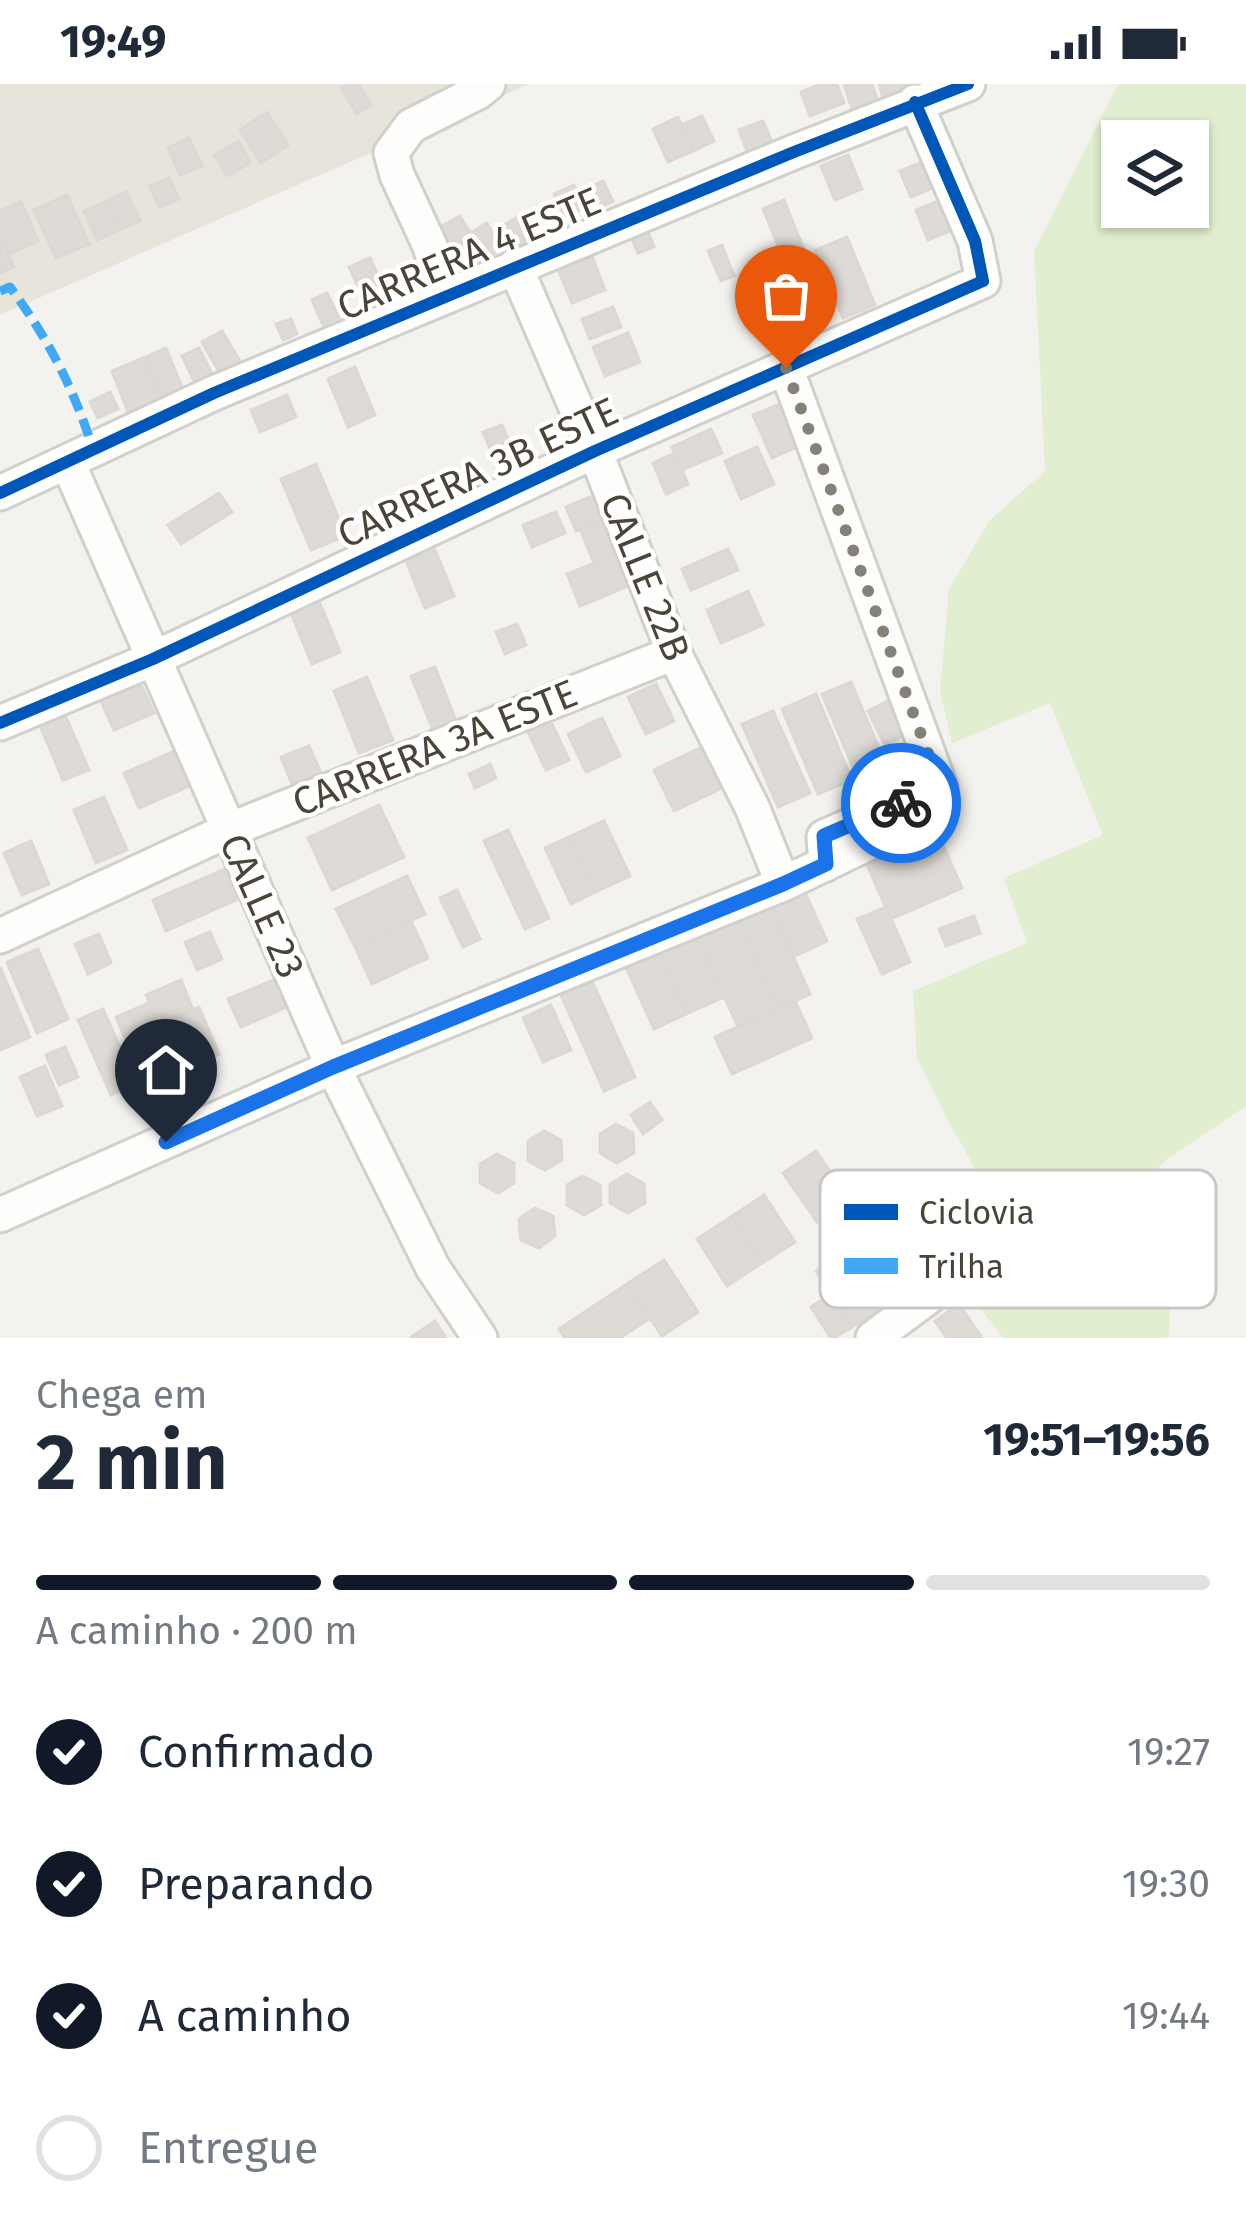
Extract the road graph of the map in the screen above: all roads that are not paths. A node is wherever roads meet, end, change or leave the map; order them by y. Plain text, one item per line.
1 (488, 84) edge
2 (968, 84) edge
3 (916, 102) junction
4 (515, 266) junction
5 (443, 297) junction
6 (786, 368) junction
7 (595, 451) junction
8 (68, 463) junction
9 (0, 493) edge
10 (674, 653) junction
11 (153, 658) junction
12 (0, 723) edge
13 (229, 830) junction
14 (879, 838) dead end
15 (773, 860) junction
16 (826, 864) junction
17 (0, 936) edge
18 (333, 1067) junction
19 (0, 1215) edge
20 (913, 1308) edge
21 (480, 1338) edge
22 (873, 1338) edge

1 - 5 street
2 - 3 street, CARRERA 4 ESTE
3 - 4 street, CARRERA 4 ESTE
3 - 6 street, CARRERA 3B ESTE
4 - 5 street, CARRERA 4 ESTE
4 - 7 street, CALLE 22B
5 - 8 street, CARRERA 4 ESTE
6 - 7 street, CARRERA 3B ESTE
6 - 16 street
7 - 10 street, CALLE 22B
7 - 11 street, CARRERA 3B ESTE
8 - 9 street, CARRERA 4 ESTE
8 - 11 street, CALLE 23
10 - 13 street, CARRERA 3A ESTE
10 - 15 street, CALLE 22B
11 - 12 street, CARRERA 3B ESTE
11 - 13 street, CALLE 23
13 - 17 street, CARRERA 3A ESTE
13 - 18 street, CALLE 23
14 - 16 street
15 - 16 street
15 - 18 street
18 - 19 street
18 - 21 street, CALLE 23
20 - 22 street

